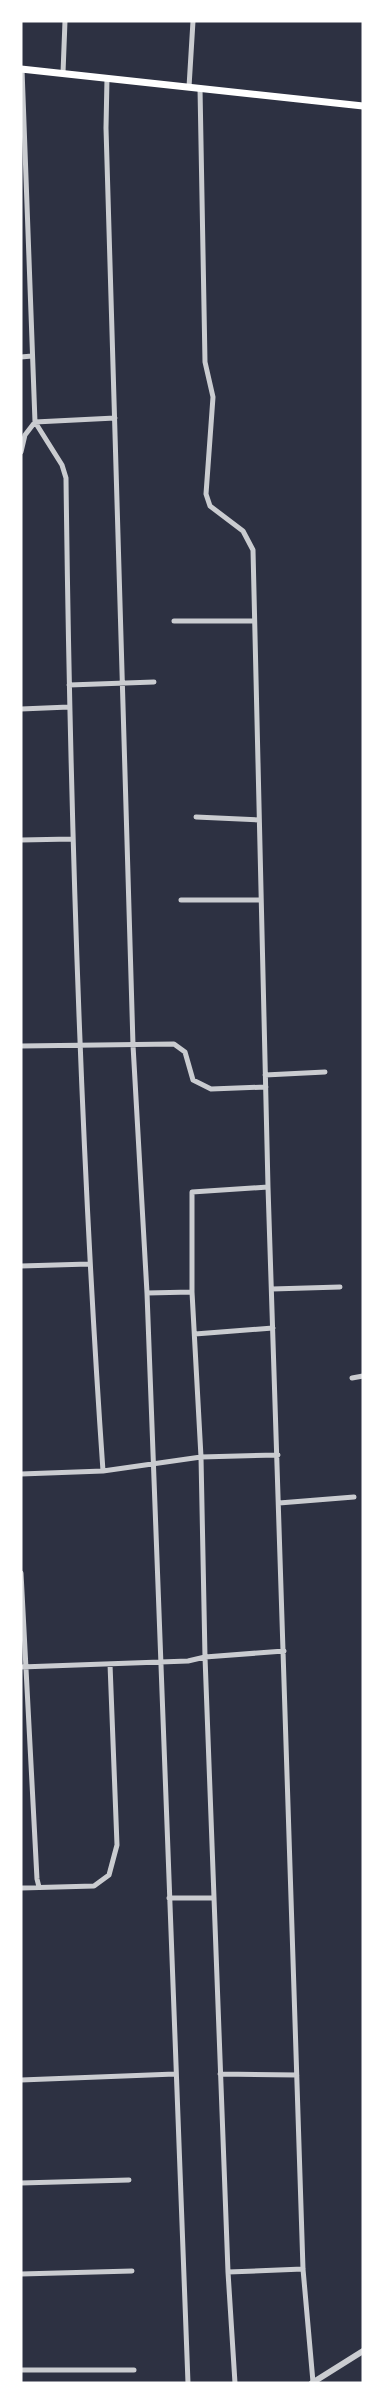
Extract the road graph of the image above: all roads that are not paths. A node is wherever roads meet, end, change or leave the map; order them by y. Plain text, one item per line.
1 (65, 21) edge
2 (193, 21) edge
3 (22, 69) edge
4 (63, 73) junction
5 (107, 78) junction
6 (189, 87) junction
7 (200, 88) junction
8 (363, 106) edge
9 (32, 356) junction
10 (21, 357) edge
11 (115, 418) junction
12 (35, 422) junction
13 (21, 452) edge
14 (174, 621) dead end
15 (254, 621) junction
16 (154, 682) dead end
17 (122, 683) junction
18 (69, 685) junction
19 (69, 707) junction
20 (21, 709) edge
21 (196, 816) dead end
22 (259, 820) junction
23 (72, 839) junction
24 (21, 840) edge
25 (181, 900) dead end
26 (261, 900) junction
27 (133, 1045) junction
28 (21, 1046) edge
29 (80, 1046) junction
30 (326, 1072) dead end
31 (265, 1075) junction
32 (266, 1086) junction
33 (268, 1187) junction
34 (89, 1264) junction
35 (21, 1266) edge
36 (340, 1287) dead end
37 (272, 1289) junction
38 (192, 1292) junction
39 (147, 1293) junction
40 (273, 1328) junction
41 (195, 1334) junction
42 (363, 1376) edge
43 (352, 1378) dead end
44 (278, 1455) junction
45 (201, 1457) junction
46 (154, 1464) junction
47 (103, 1471) junction
48 (21, 1474) edge
49 (354, 1497) dead end
50 (279, 1503) junction
51 (21, 1573) edge
52 (284, 1651) junction
53 (205, 1657) junction
54 (161, 1662) junction
55 (110, 1664) junction
56 (23, 1667) edge
57 (39, 1887) junction
58 (21, 1888) edge
59 (169, 1898) junction
60 (214, 1898) junction
61 (175, 2074) junction
62 (220, 2074) junction
63 (297, 2074) junction
64 (21, 2080) edge
65 (129, 2180) dead end
66 (21, 2183) edge
67 (303, 2269) junction
68 (132, 2271) dead end
69 (228, 2272) junction
70 (21, 2274) edge
71 (363, 2351) edge
72 (21, 2370) edge
73 (134, 2370) dead end
74 (313, 2382) edge
75 (188, 2383) edge
76 (235, 2383) edge

1 - 4 street
2 - 6 street
3 - 4 main road
3 - 9 street
4 - 5 main road
5 - 6 main road
5 - 11 street
6 - 7 main road
7 - 8 main road
7 - 15 street
9 - 10 street
9 - 12 street
11 - 12 street
11 - 17 street
12 - 13 street
12 - 18 street
14 - 15 street
15 - 22 street
16 - 17 street
17 - 18 street
17 - 27 street
18 - 19 street
19 - 20 street
19 - 23 street
21 - 22 street
22 - 26 street
23 - 24 street
23 - 29 street
25 - 26 street
26 - 31 street
27 - 29 street
27 - 32 street
27 - 39 street
28 - 29 street
29 - 34 street
30 - 31 street
31 - 32 street
32 - 33 street
33 - 37 street
33 - 38 street
34 - 35 street
34 - 47 street
36 - 37 street
37 - 40 street
38 - 39 street
38 - 41 street
39 - 46 street
40 - 41 street
40 - 44 street
41 - 45 street
42 - 43 street
44 - 45 street
44 - 50 street
45 - 46 street
45 - 53 street
46 - 47 street
46 - 54 street
47 - 48 street
49 - 50 street
50 - 52 street
51 - 56 street
52 - 53 street
52 - 63 street
53 - 54 street
53 - 60 street
54 - 55 street
54 - 59 street
55 - 56 street
55 - 57 street
56 - 57 street
57 - 58 street
59 - 60 street
59 - 61 street
60 - 62 street
61 - 64 street
61 - 75 street
62 - 63 street
62 - 69 street
63 - 67 street
65 - 66 street
67 - 69 street
67 - 74 street
68 - 70 street
69 - 76 street
71 - 74 street
72 - 73 street

